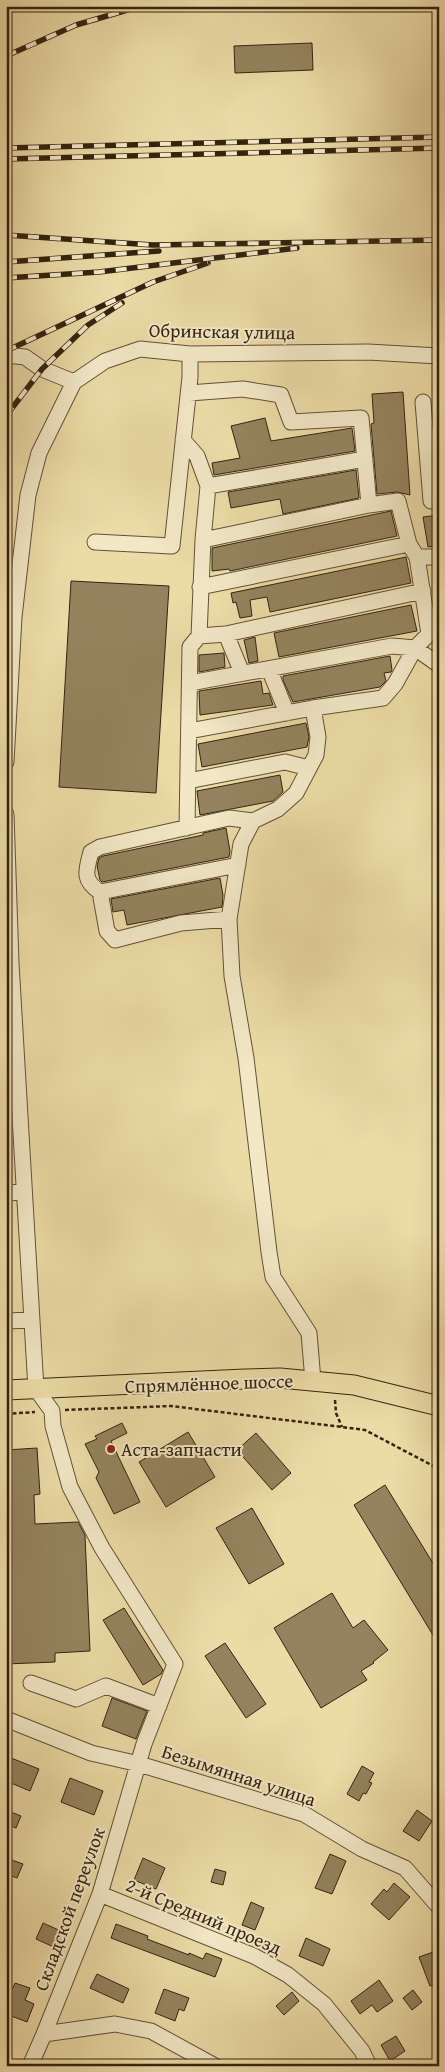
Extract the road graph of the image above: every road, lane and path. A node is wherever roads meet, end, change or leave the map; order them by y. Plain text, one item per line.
1 (190, 354) junction
2 (6, 356) edge
3 (439, 356) edge
4 (74, 382) junction
5 (189, 393) junction
6 (422, 402) dead end
7 (183, 440) junction
8 (365, 459) junction
9 (208, 486) junction
10 (439, 500) edge
11 (369, 505) junction
12 (203, 540) junction
13 (95, 542) dead end
14 (409, 544) junction
15 (417, 557) junction
16 (439, 557) edge
17 (200, 587) junction
18 (423, 591) junction
19 (226, 634) junction
20 (199, 636) junction
21 (415, 648) junction
22 (439, 665) edge
23 (269, 669) junction
24 (242, 673) junction
25 (190, 683) junction
26 (314, 708) junction
27 (287, 713) junction
28 (189, 731) junction
29 (6, 762) edge
30 (309, 768) junction
31 (188, 781) junction
32 (6, 814) edge
33 (253, 821) junction
34 (187, 828) junction
35 (238, 865) junction
36 (100, 892) junction
37 (8, 904) edge
38 (229, 919) junction
39 (9, 963) edge
40 (10, 1018) edge
41 (11, 1047) edge
42 (24, 1192) junction
43 (6, 1193) edge
44 (32, 1320) junction
45 (6, 1321) edge
46 (313, 1381) junction
47 (334, 1383) junction
48 (36, 1389) junction
49 (6, 1390) edge
50 (439, 1406) edge
51 (52, 1411) junction
52 (6, 1414) edge
53 (342, 1426) junction
54 (439, 1469) edge
55 (31, 1683) dead end
56 (159, 1706) junction
57 (6, 1719) edge
58 (139, 1764) junction
59 (100, 1894) junction
60 (439, 1907) edge
61 (44, 2034) junction
62 (30, 2066) edge
63 (214, 2066) edge
64 (369, 2066) edge

1 - 3 street, Обринская улица
1 - 4 street, Обринская улица
1 - 5 street
2 - 4 street
4 - 29 street, Обринская улица
5 - 7 street
5 - 8 street
6 - 10 street
7 - 9 street
7 - 13 street
8 - 9 street
8 - 11 street
9 - 12 street
11 - 12 street
11 - 14 street
12 - 17 street
14 - 15 street
14 - 17 street
15 - 16 street
15 - 18 street
17 - 20 street
18 - 19 street
18 - 21 street
19 - 20 street
19 - 24 street
20 - 25 street
21 - 22 street
21 - 23 street
21 - 26 street
23 - 24 street
23 - 27 street
24 - 25 street
25 - 28 street
26 - 27 street
26 - 30 street
27 - 28 street
28 - 31 street
30 - 31 street
30 - 33 street
31 - 34 street
32 - 37 street
33 - 34 street
33 - 35 street
34 - 36 street
35 - 36 street
35 - 38 street
36 - 38 street
37 - 39 street
38 - 46 street
39 - 40 street
40 - 41 street
41 - 42 street
42 - 43 street
42 - 44 street
44 - 45 street
44 - 48 street
46 - 47 main road, Спрямлённое шоссе
46 - 48 main road, Спрямлённое шоссе
47 - 50 main road, Спрямлённое шоссе
47 - 53 path
48 - 49 main road, Спрямлённое шоссе
48 - 51 street
51 - 52 path
51 - 53 path
51 - 56 street, Складской переулок
53 - 54 path
55 - 56 street
56 - 58 street, Складской переулок
57 - 58 street, Безымянная улица
58 - 59 street, Складской переулок
58 - 60 street, Безымянная улица
59 - 61 street, Складской переулок
59 - 64 street, 2-й Средний проезд
61 - 62 street, Складской переулок
61 - 63 street

